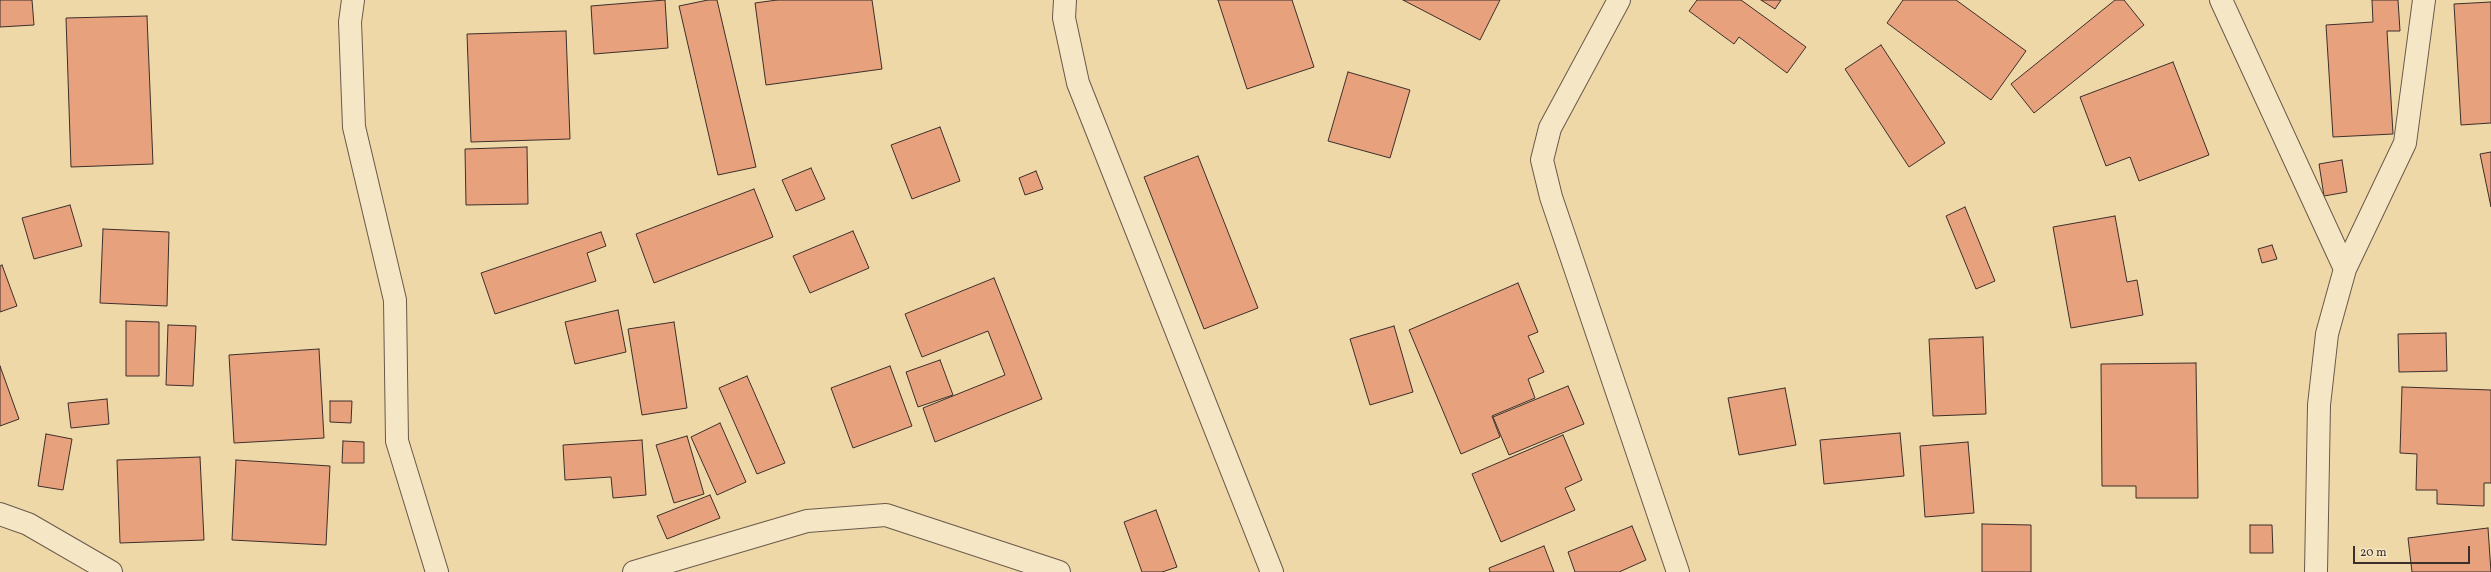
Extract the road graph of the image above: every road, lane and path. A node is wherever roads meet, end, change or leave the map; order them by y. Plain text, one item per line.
1 (353, 0) edge
2 (1065, 0) edge
3 (1619, 0) edge
4 (2221, 0) edge
5 (2424, 0) edge
6 (2346, 269) junction
7 (0, 514) edge
8 (112, 572) edge
9 (437, 572) edge
10 (634, 572) edge
11 (1060, 572) edge
12 (1272, 572) edge
13 (1678, 572) edge
14 (2316, 572) edge

1 - 9 street
2 - 12 street
3 - 13 street
4 - 6 street
5 - 6 street
6 - 14 street
7 - 8 street
10 - 11 street

